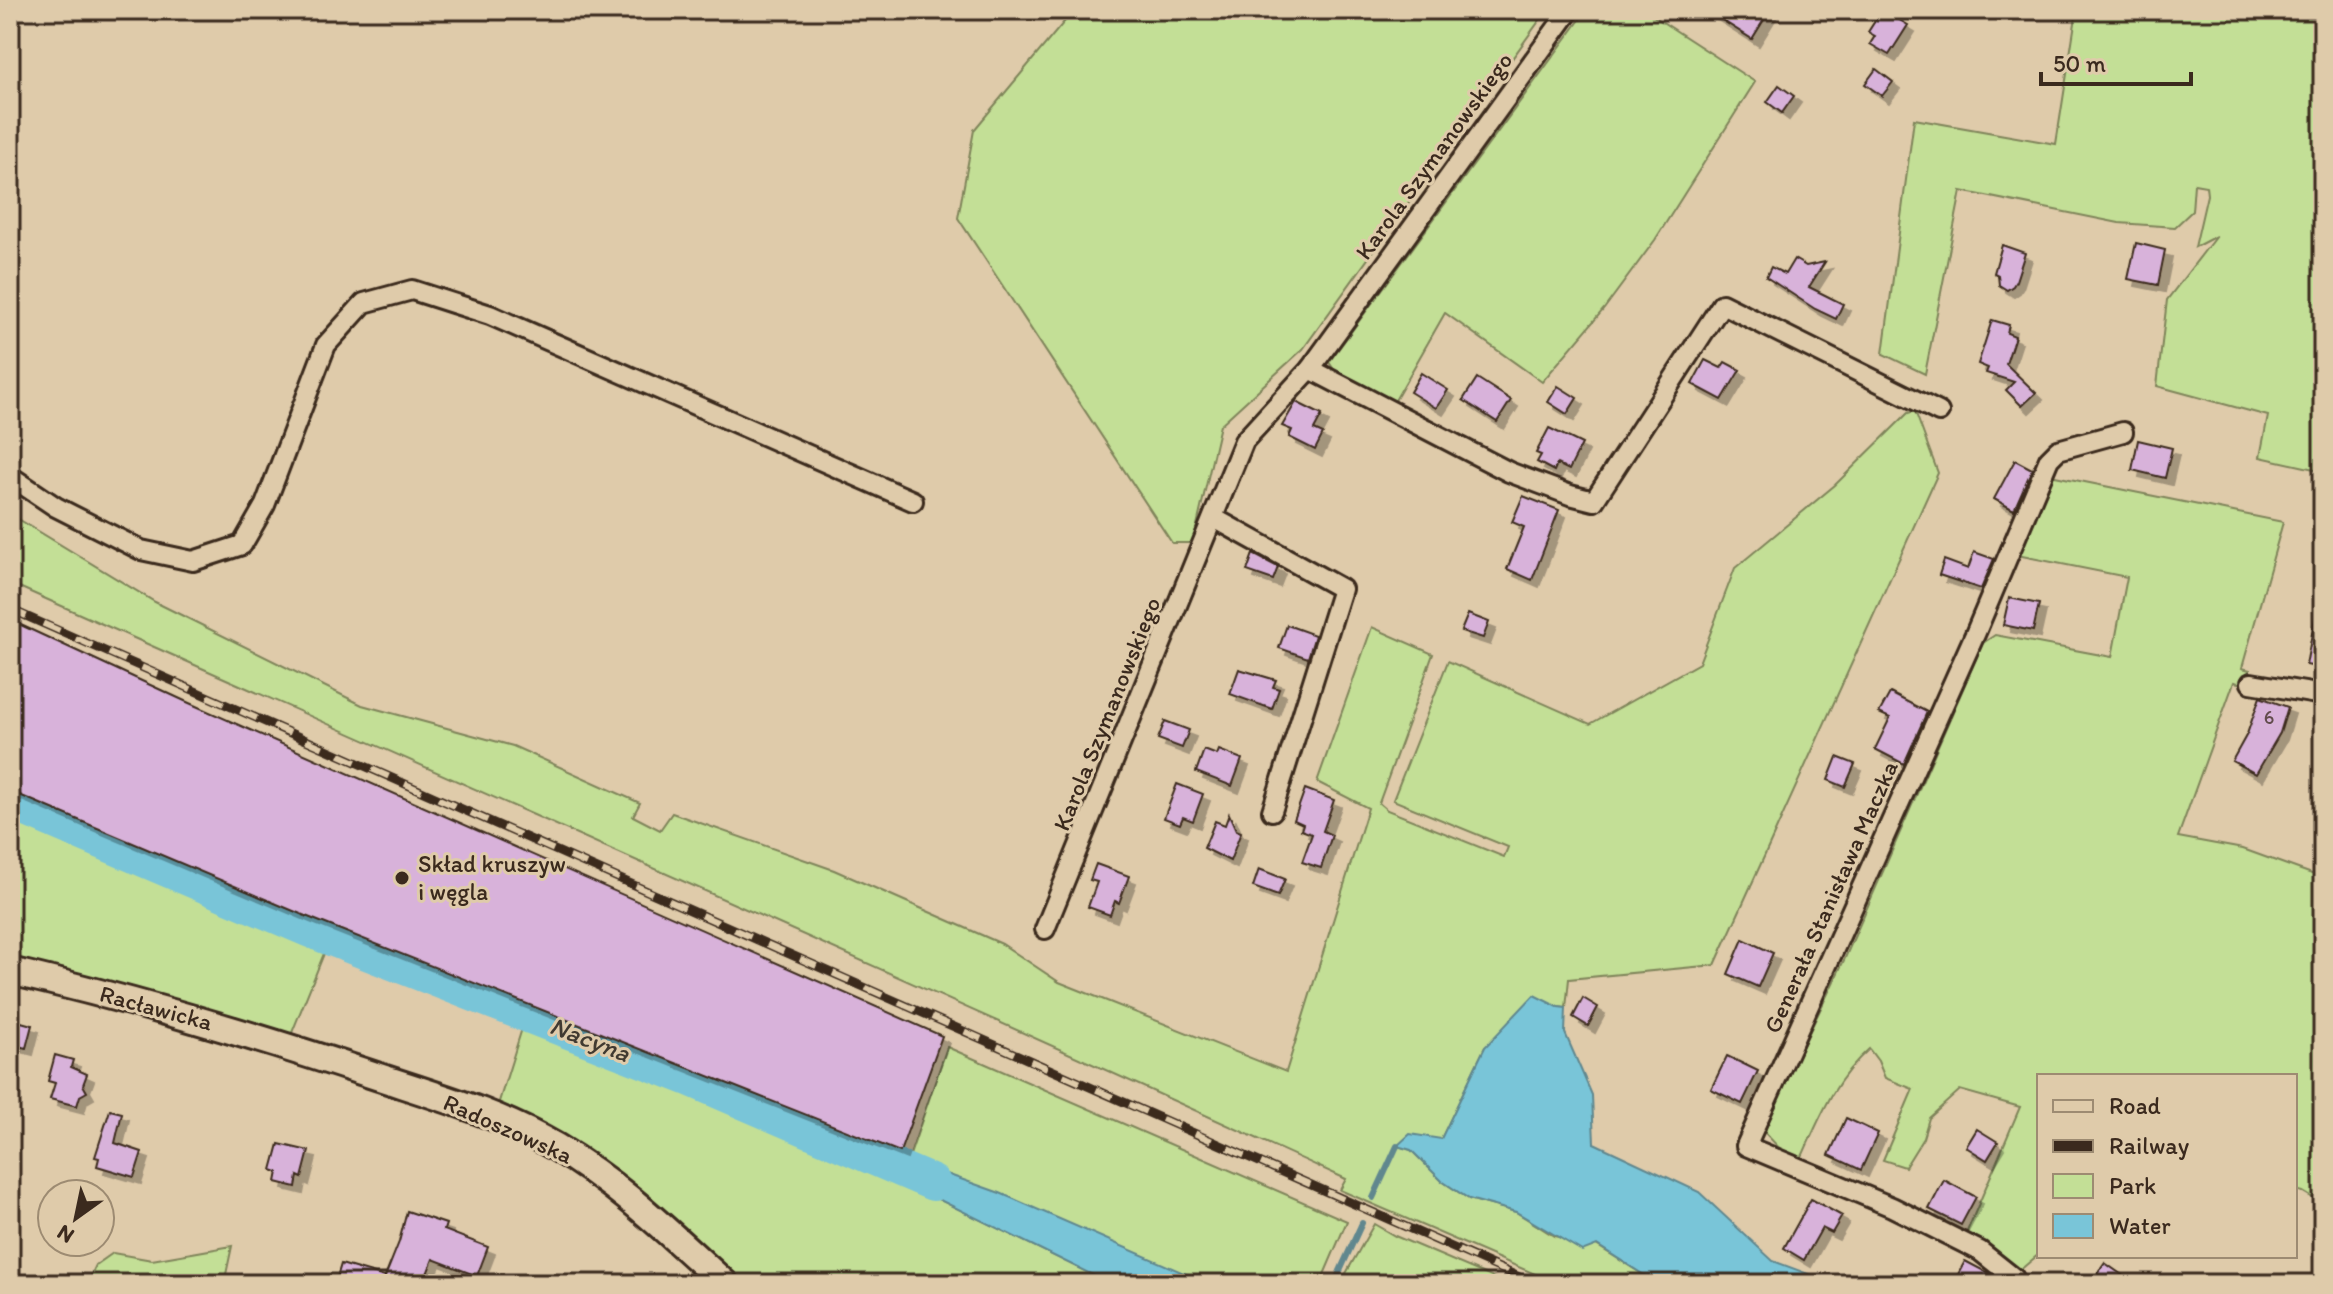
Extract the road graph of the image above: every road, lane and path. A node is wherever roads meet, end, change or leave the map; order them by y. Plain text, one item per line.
1 (1570, 10) edge
2 (1310, 369) junction
3 (1939, 412) dead end
4 (2123, 432) dead end
5 (10, 476) edge
6 (913, 501) dead end
7 (1214, 518) junction
8 (2251, 683) dead end
9 (2323, 695) edge
10 (1272, 811) dead end
11 (1045, 929) dead end
12 (10, 971) edge
13 (301, 1051) joint
14 (725, 1284) edge
15 (2017, 1284) edge

1 - 2 street, Karola Szymanowskiego
2 - 3 street
2 - 7 street, Karola Szymanowskiego
4 - 15 street, Generała Stanisława Maczka
5 - 6 street
7 - 10 street
7 - 11 street, Karola Szymanowskiego
8 - 9 street
12 - 13 street, Racławicka
13 - 14 street, Radoszowska

